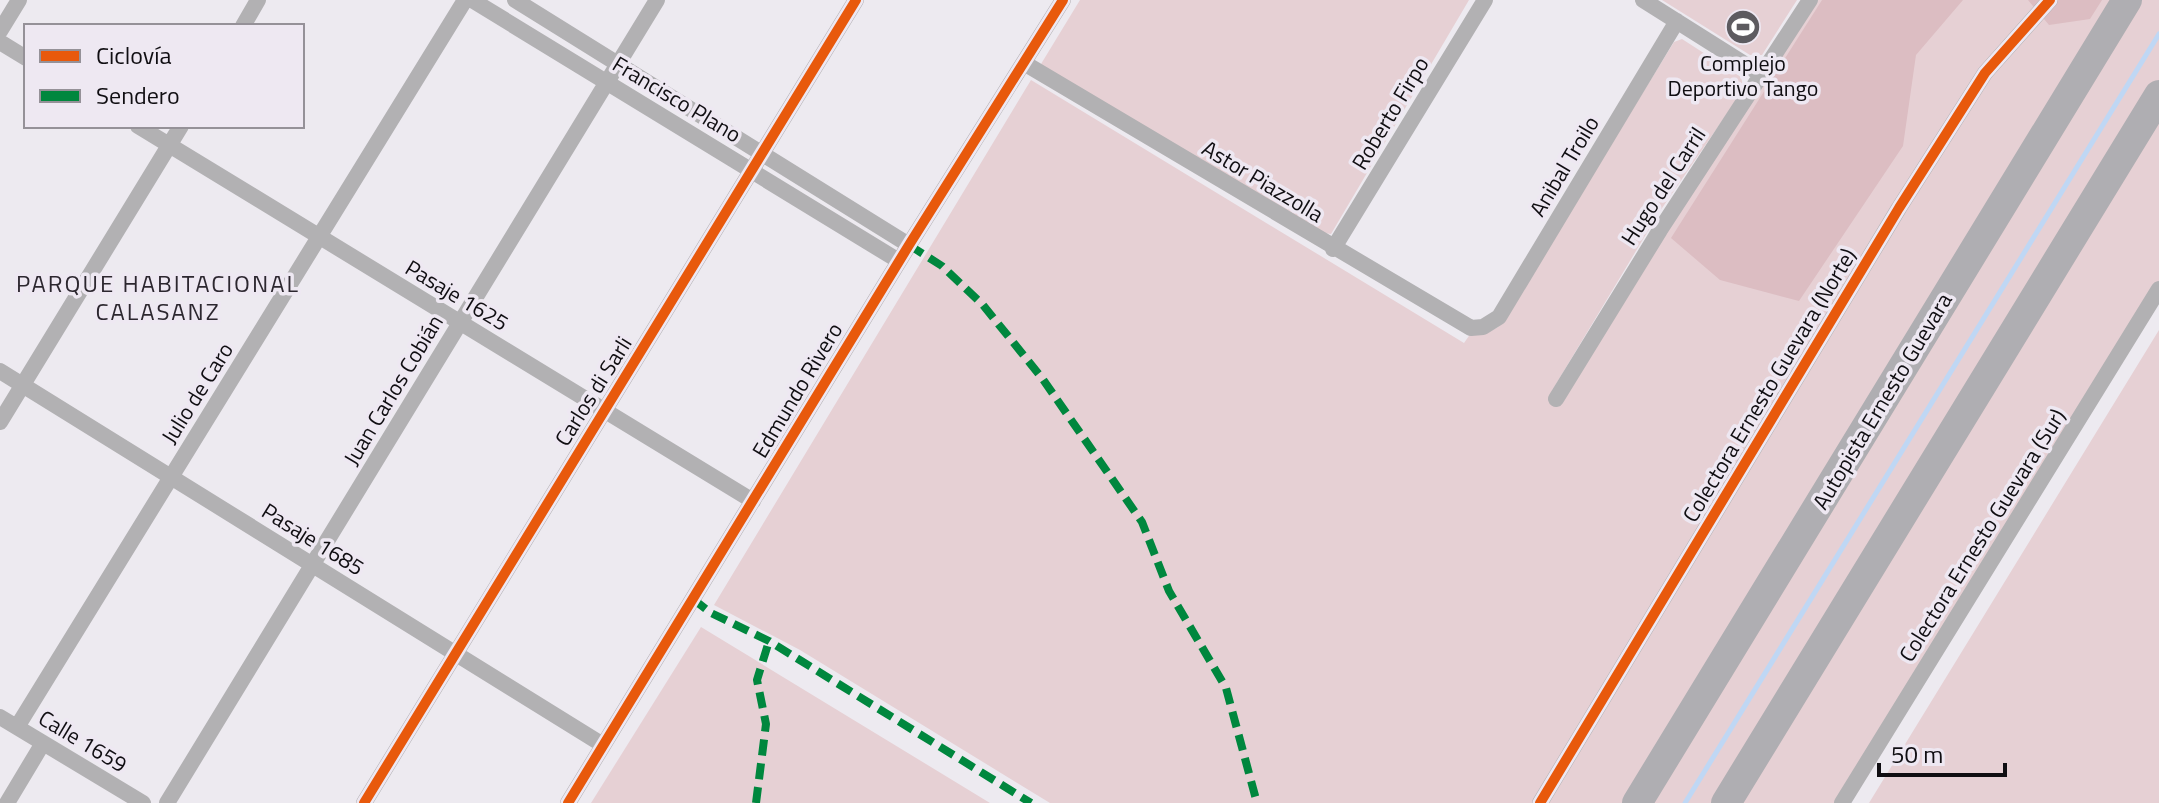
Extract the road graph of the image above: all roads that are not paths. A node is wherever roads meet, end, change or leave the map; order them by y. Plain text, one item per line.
1 (19, 0) edge
2 (258, 0) edge
3 (465, 0) edge
4 (472, 0) edge
5 (515, 0) edge
6 (657, 0) edge
7 (856, 0) edge
8 (1063, 0) edge
9 (1485, 0) edge
10 (1643, 0) edge
11 (1810, 0) edge
12 (2050, 0) edge
13 (2127, 0) edge
14 (1677, 21) junction
15 (244, 24) edge
16 (0, 31) edge
17 (0, 42) edge
18 (24, 57) edge
19 (1024, 63) junction
20 (618, 64) junction
21 (1762, 75) junction
22 (607, 82) junction
23 (2159, 95) edge
24 (141, 128) edge
25 (180, 128) edge
26 (170, 145) junction
27 (762, 153) junction
28 (751, 170) junction
29 (319, 237) junction
30 (909, 245) junction
31 (1333, 249) junction
32 (899, 261) junction
33 (2159, 289) edge
34 (460, 323) junction
35 (1483, 327) joint
36 (0, 371) edge
37 (22, 385) junction
38 (1556, 399) dead end
39 (604, 410) junction
40 (0, 422) edge
41 (171, 477) junction
42 (753, 501) junction
43 (313, 565) junction
44 (455, 653) junction
45 (0, 717) edge
46 (17, 727) junction
47 (43, 743) junction
48 (603, 745) junction
49 (7, 803) edge
50 (143, 803) edge
51 (167, 803) edge
52 (364, 803) edge
53 (568, 803) edge
54 (1540, 803) edge
55 (1637, 803) edge
56 (1726, 803) edge
57 (1842, 803) edge

1 - 16 street
2 - 15 street
3 - 29 street, Julio de Caro
4 - 22 street, Francisco Plano
5 - 20 street, Francisco Plano
6 - 20 street, Juan Carlos Cobián
7 - 27 street, Carlos di Sarli
8 - 19 street, Edmundo Rivero
9 - 31 street, Roberto Firpo
10 - 14 street
11 - 21 street, Hugo del Carril
12 - 54 street, Colectora Ernesto Guevara (Norte)
13 - 55 highway, Autopista Ernesto Guevara
14 - 21 street
14 - 35 street, Anibal Troilo
17 - 18 street
19 - 30 street, Edmundo Rivero
19 - 31 street, Astor Piazzolla
20 - 22 street, Juan Carlos Cobián
20 - 27 street, Francisco Plano
21 - 38 street, Hugo del Carril
22 - 28 street, Francisco Plano
22 - 34 street, Juan Carlos Cobián
23 - 56 highway
24 - 26 street, Pasaje 1625
25 - 26 street
26 - 29 street, Pasaje 1625
26 - 37 street
27 - 28 street, Carlos di Sarli
27 - 30 street, Francisco Plano
28 - 32 street, Francisco Plano
28 - 39 street, Carlos di Sarli
29 - 34 street, Pasaje 1625
29 - 41 street, Julio de Caro
30 - 32 street, Edmundo Rivero
31 - 35 street, Astor Piazzolla
32 - 42 street, Edmundo Rivero
33 - 57 street, Colectora Ernesto Guevara (Sur)
34 - 39 street, Pasaje 1625
34 - 43 street, Juan Carlos Cobián
36 - 37 street, Pasaje 1685
37 - 40 street
37 - 41 street, Pasaje 1685
39 - 42 street, Pasaje 1625
39 - 44 street, Carlos di Sarli
41 - 43 street, Pasaje 1685
41 - 46 street, Julio de Caro
42 - 48 street, Edmundo Rivero
43 - 44 street, Pasaje 1685
43 - 51 street, Juan Carlos Cobián
44 - 48 street, Pasaje 1685
44 - 52 street, Carlos di Sarli
45 - 46 street, Calle 1659
46 - 47 street, Calle 1659
47 - 49 street
47 - 50 street, Calle 1659
48 - 53 street, Edmundo Rivero

